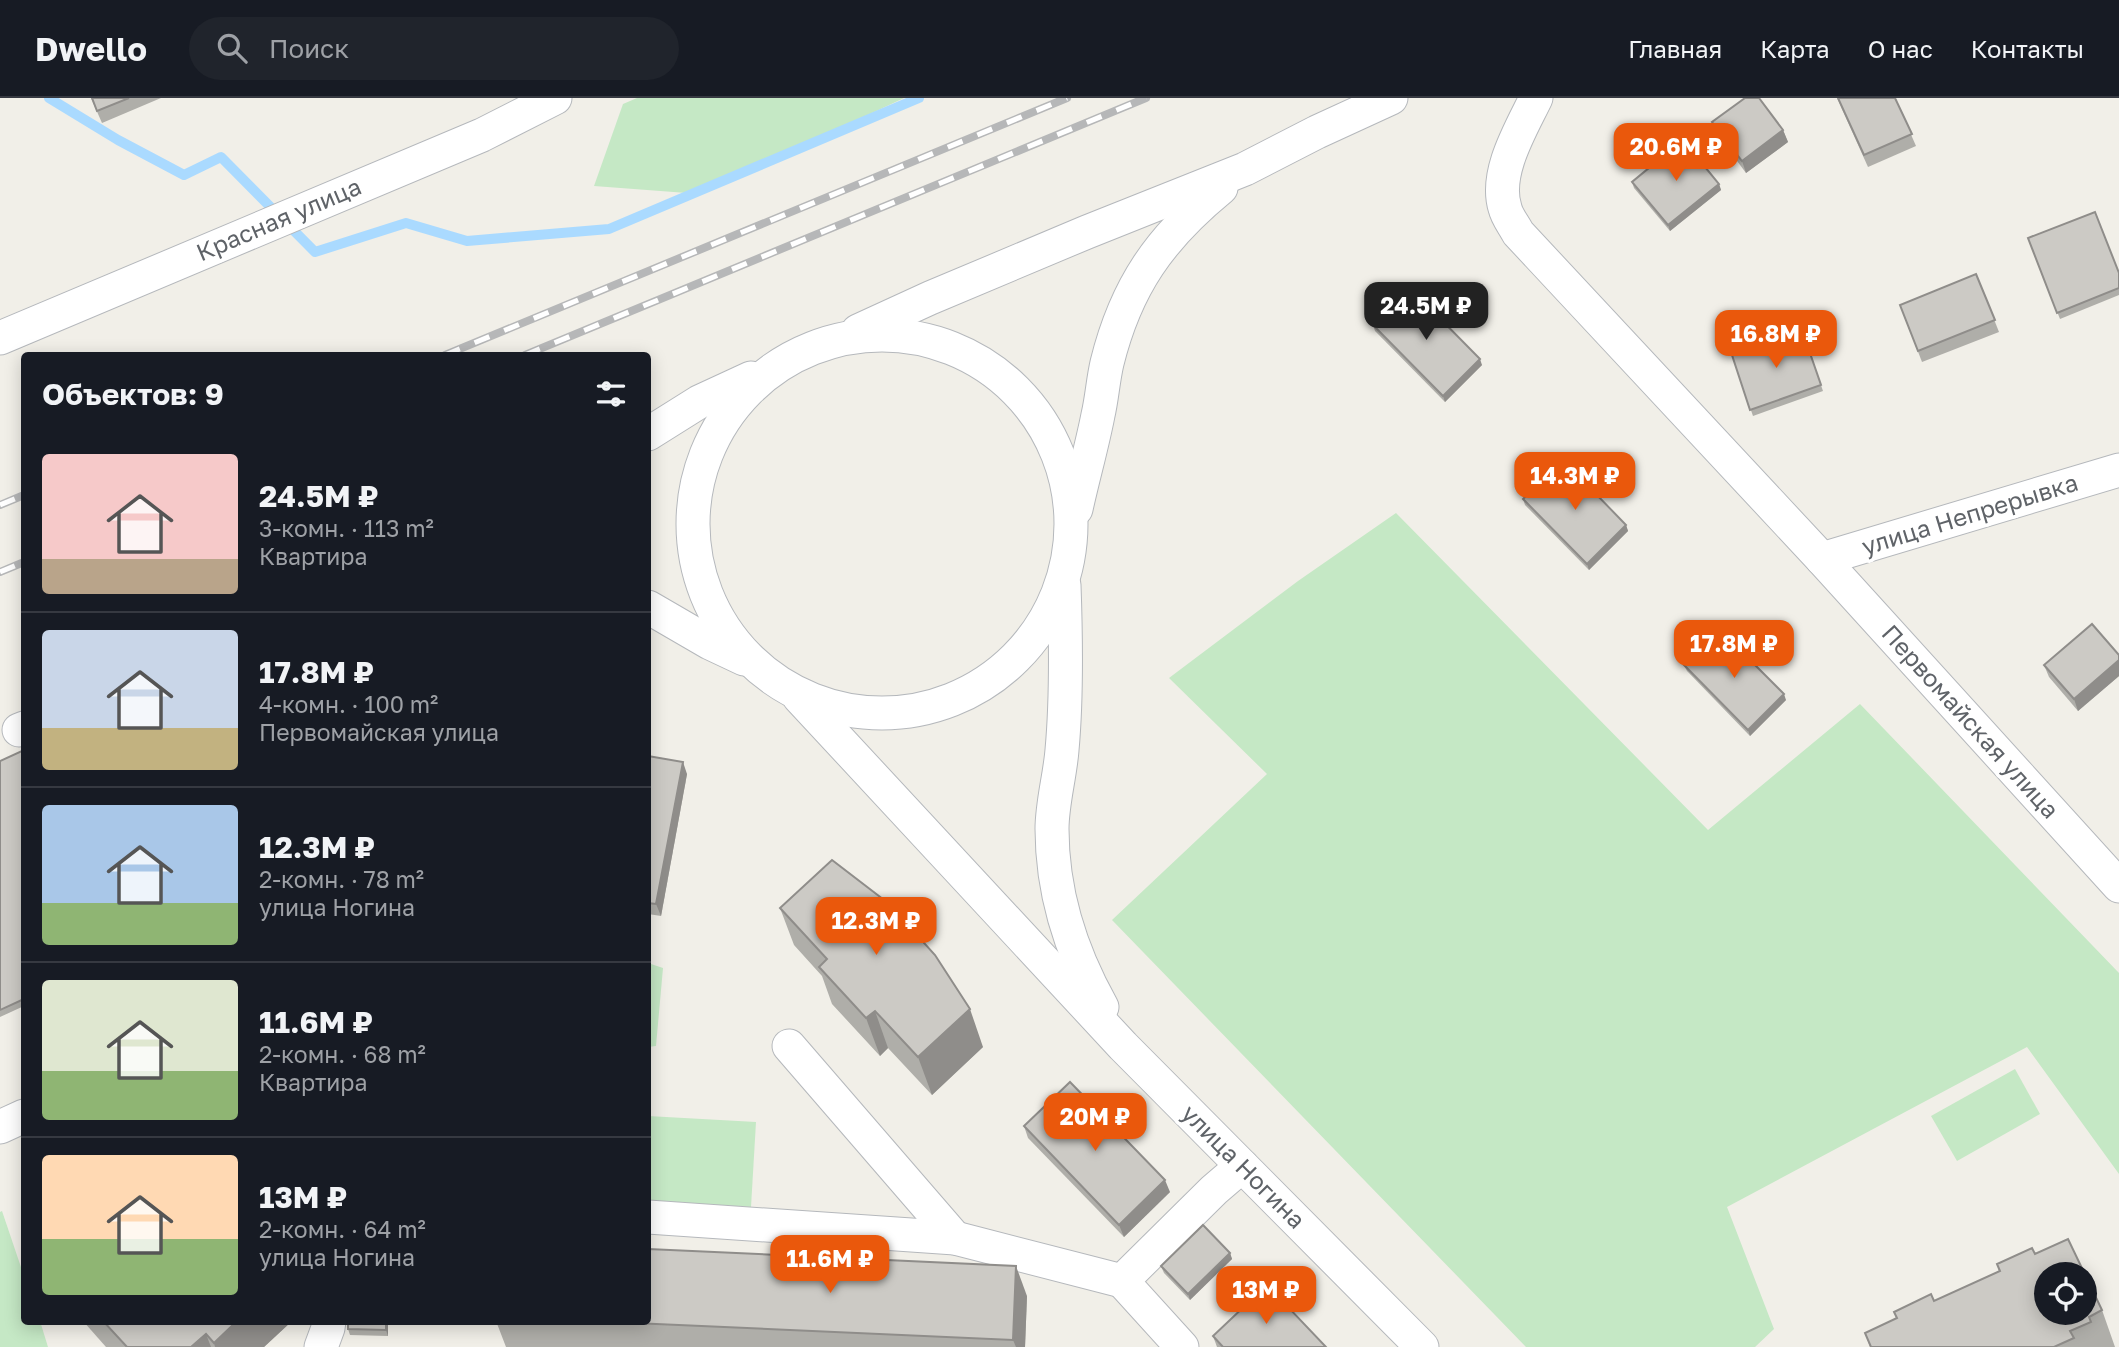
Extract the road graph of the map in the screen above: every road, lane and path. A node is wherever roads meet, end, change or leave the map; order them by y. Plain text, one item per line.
1 (555, 98) edge
2 (1391, 98) edge
3 (1536, 98) edge
4 (1245, 169) junction
5 (0, 338) edge
6 (839, 339) junction
7 (779, 365) junction
8 (651, 432) edge
9 (2119, 470) edge
10 (1073, 518) junction
11 (1822, 559) junction
12 (1063, 580) junction
13 (651, 609) edge
14 (752, 662) junction
15 (796, 694) junction
16 (2119, 886) edge
17 (789, 1046) dead end
18 (1123, 1046) junction
19 (21, 1117) edge
20 (0, 1127) edge
21 (1242, 1166) junction
22 (651, 1217) edge
23 (955, 1238) junction
24 (1122, 1281) junction
25 (328, 1325) edge
26 (321, 1347) edge
27 (1182, 1347) edge
28 (1422, 1347) edge

1 - 5 street, Красная улица
2 - 4 street
3 - 11 street, Первомайская улица
4 - 6 street
4 - 10 street
6 - 7 street
6 - 10 street
7 - 8 street
7 - 14 street
9 - 11 street, улица Непрерывка
10 - 12 street
11 - 16 street, Первомайская улица
12 - 15 street
12 - 18 street
13 - 14 street
14 - 15 street
15 - 18 street
17 - 23 street
18 - 21 street, улица Ногина
19 - 20 street
21 - 24 street
21 - 28 street, улица Ногина
22 - 23 street
23 - 24 street
24 - 27 street
25 - 26 street

